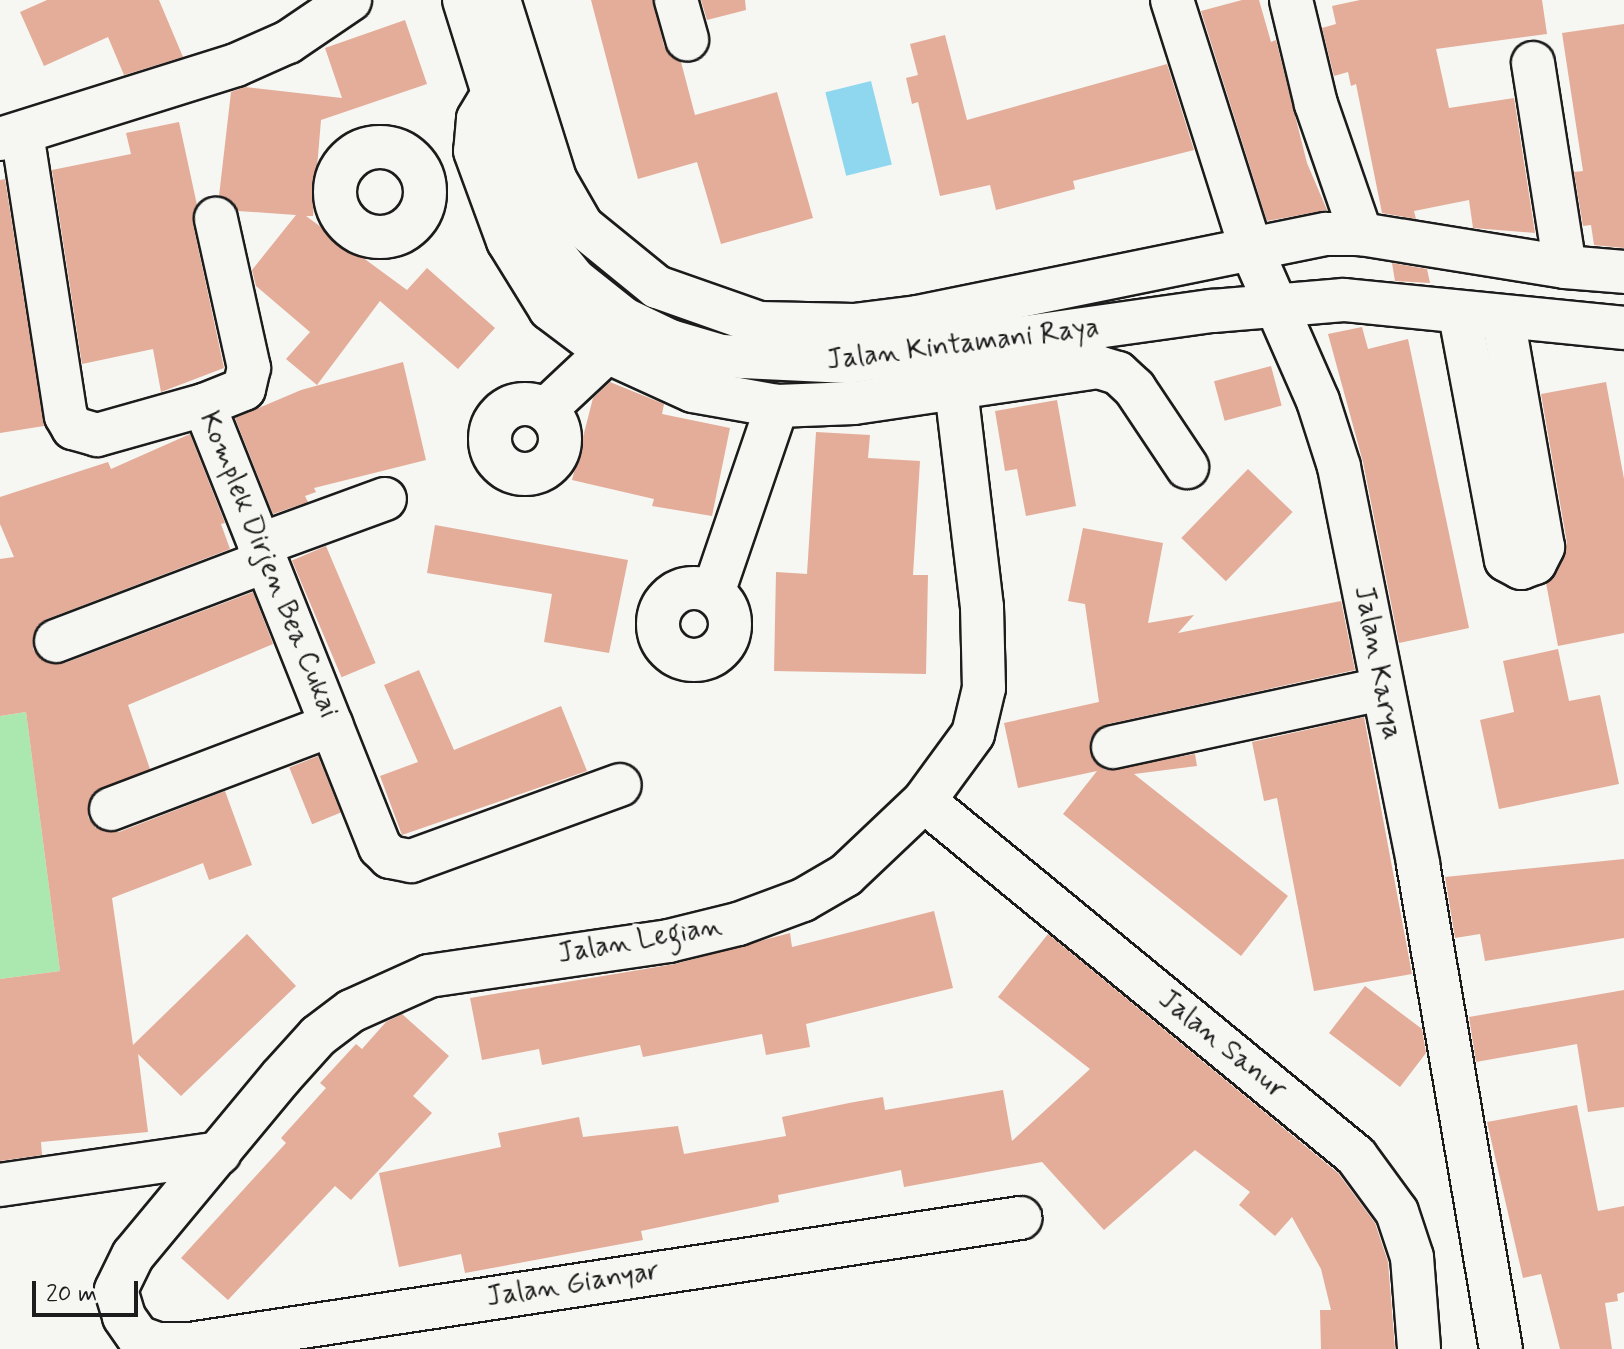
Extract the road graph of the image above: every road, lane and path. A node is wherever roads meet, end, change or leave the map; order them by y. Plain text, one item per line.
1 (350, 0) edge
2 (464, 0) edge
3 (499, 0) edge
4 (1172, 0) edge
5 (1291, 0) edge
6 (518, 62) junction
7 (1533, 63) dead end
8 (491, 94) junction
9 (11, 136) edge
10 (477, 161) junction
11 (425, 184) dead end
12 (216, 219) dead end
13 (1361, 234) junction
14 (1250, 246) junction
15 (1565, 267) junction
16 (1624, 272) edge
17 (1273, 304) junction
18 (1460, 315) junction
19 (1503, 318) junction
20 (1624, 328) edge
21 (607, 352) junction
22 (956, 389) junction
23 (204, 405) junction
24 (777, 406) junction
25 (545, 410) dead end
26 (1187, 467) dead end
27 (385, 499) dead end
28 (262, 554) junction
29 (713, 593) dead end
30 (56, 641) dead end
31 (1382, 689) junction
32 (332, 725) junction
33 (1113, 747) dead end
34 (620, 785) dead end
35 (924, 801) junction
36 (111, 809) dead end
37 (220, 1153) junction
38 (0, 1185) edge
39 (1020, 1218) dead end
40 (130, 1330) joint
41 (1419, 1349) edge
42 (1501, 1349) edge

1 - 9 street, Komplek Dirjen Bea Cukai
2 - 8 street, Jalan Kintamani Raya
3 - 6 street, Jalan Kintamani Raya
4 - 14 street, Jalan Karya
5 - 13 street
6 - 8 street
6 - 14 street, Jalan Kintamani Raya
7 - 15 street
8 - 10 street
8 - 17 street, Jalan Kintamani Raya
9 - 23 street, Komplek Dirjen Bea Cukai
10 - 11 street
10 - 21 street
12 - 23 street
13 - 14 street, Jalan Kintamani Raya
13 - 15 street, Jalan Kintamani Raya
14 - 17 street, Jalan Karya
15 - 16 street, Jalan Kintamani Raya
17 - 18 street, Jalan Kintamani Raya
17 - 31 street, Jalan Karya
18 - 19 street, Jalan Kintamani Raya
18 - 19 street
19 - 20 street, Jalan Kintamani Raya
21 - 24 street
21 - 25 street
22 - 24 street
22 - 26 street
22 - 35 street, Jalan Legian
23 - 28 street, Komplek Dirjen Bea Cukai
24 - 29 street
27 - 28 street
28 - 30 street
28 - 32 street, Komplek Dirjen Bea Cukai
31 - 33 street
31 - 42 street, Jalan Karya
32 - 34 street, Komplek Dirjen Bea Cukai
32 - 36 street
35 - 37 street, Jalan Legian
35 - 41 street, Jalan Sanur
37 - 38 street
37 - 40 street, Jalan Legian
39 - 40 street, Jalan Gianyar

